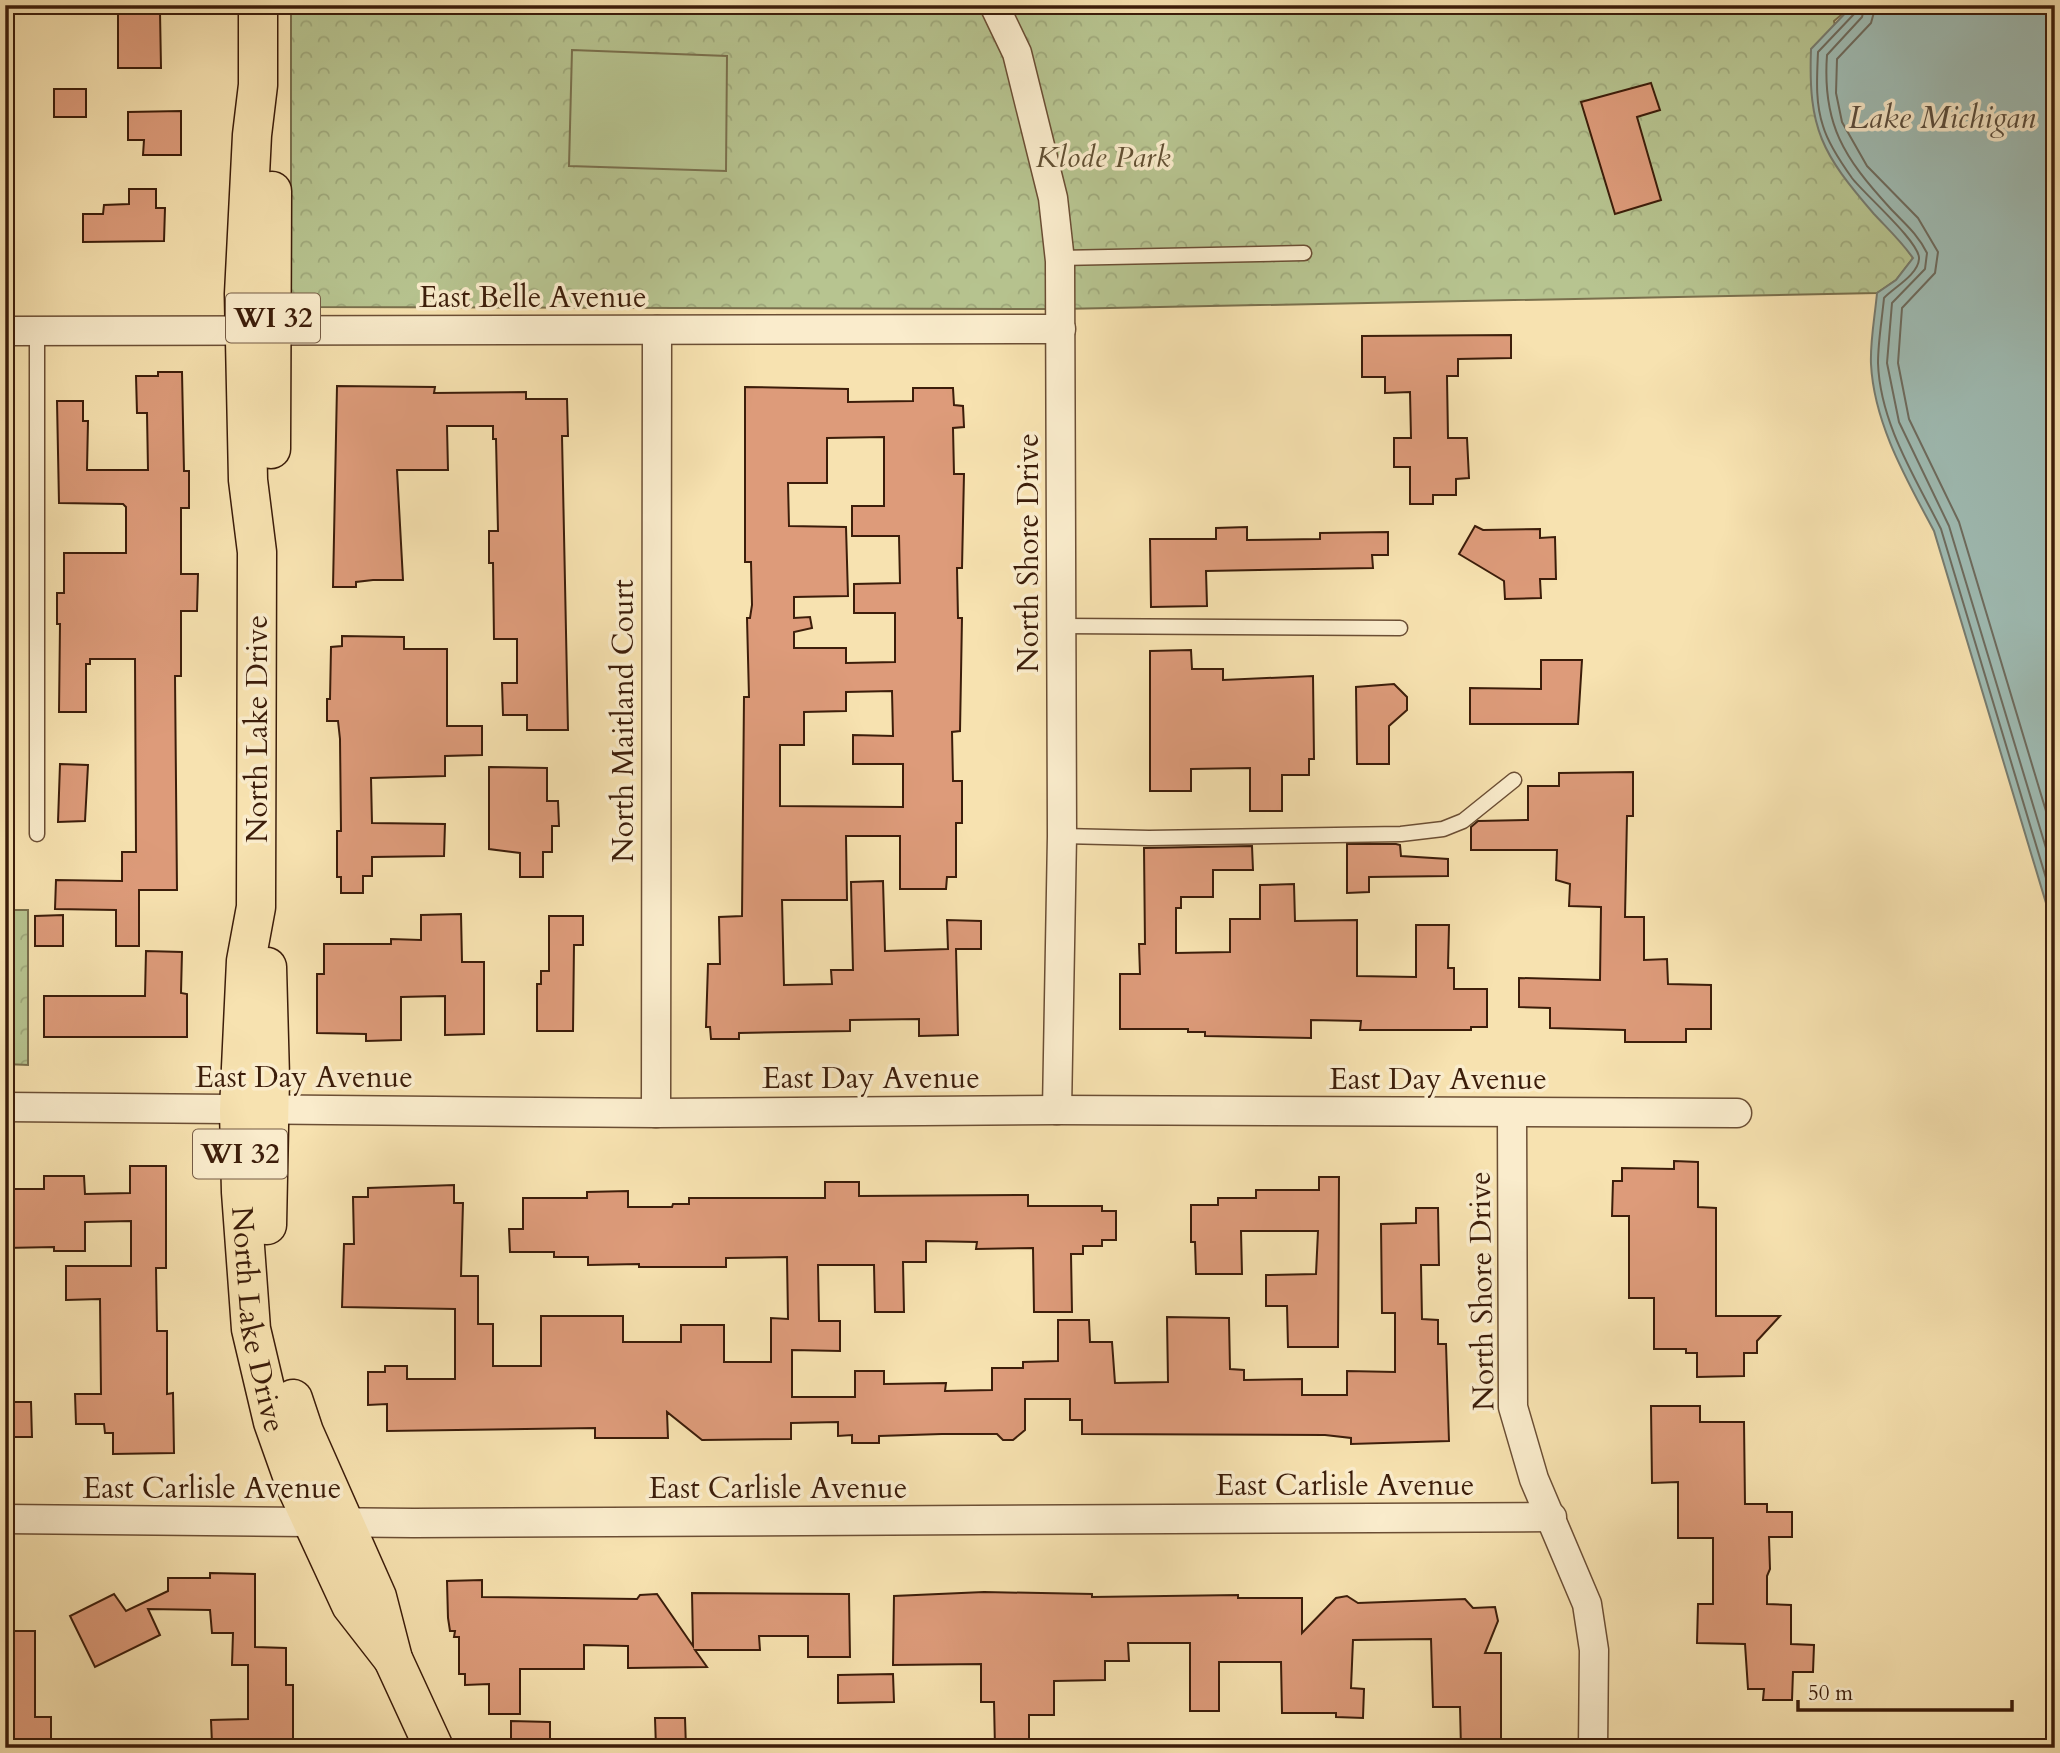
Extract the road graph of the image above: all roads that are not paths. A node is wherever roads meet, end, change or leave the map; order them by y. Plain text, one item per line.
1 (258, 5) edge
2 (994, 5) edge
3 (1304, 253) dead end
4 (1059, 258) junction
5 (1061, 329) junction
6 (258, 330) junction
7 (657, 330) junction
8 (5, 331) edge
9 (37, 331) junction
10 (1062, 626) junction
11 (1400, 628) dead end
12 (1514, 780) dead end
13 (37, 834) dead end
14 (1062, 836) junction
15 (5, 1107) edge
16 (1057, 1110) junction
17 (254, 1111) junction
18 (656, 1113) junction
19 (1512, 1113) junction
20 (1737, 1113) dead end
21 (1552, 1517) junction
22 (5, 1520) edge
23 (329, 1522) junction
24 (433, 1748) edge
25 (1593, 1748) edge

1 - 6 main road, North Lake Drive / WI 32
2 - 4 street, North Shore Drive
3 - 4 lane
4 - 5 street, North Shore Drive
5 - 7 street, East Belle Avenue
5 - 10 street, North Shore Drive
6 - 7 street, East Belle Avenue
6 - 9 street, East Belle Avenue
6 - 17 main road, North Lake Drive / WI 32
7 - 18 street, North Maitland Court
8 - 9 street, East Belle Avenue
9 - 13 lane
10 - 11 lane
10 - 14 street, North Shore Drive
12 - 14 lane
14 - 16 street, North Shore Drive
15 - 17 street, East Day Avenue
16 - 18 street, East Day Avenue
16 - 19 street, East Day Avenue
17 - 18 street, East Day Avenue
17 - 23 main road, North Lake Drive / WI 32
19 - 20 street, East Day Avenue
19 - 21 street, North Shore Drive
21 - 23 street, East Carlisle Avenue
21 - 25 street, North Shore Drive
22 - 23 street, East Carlisle Avenue
23 - 24 main road, North Lake Drive / WI 32

